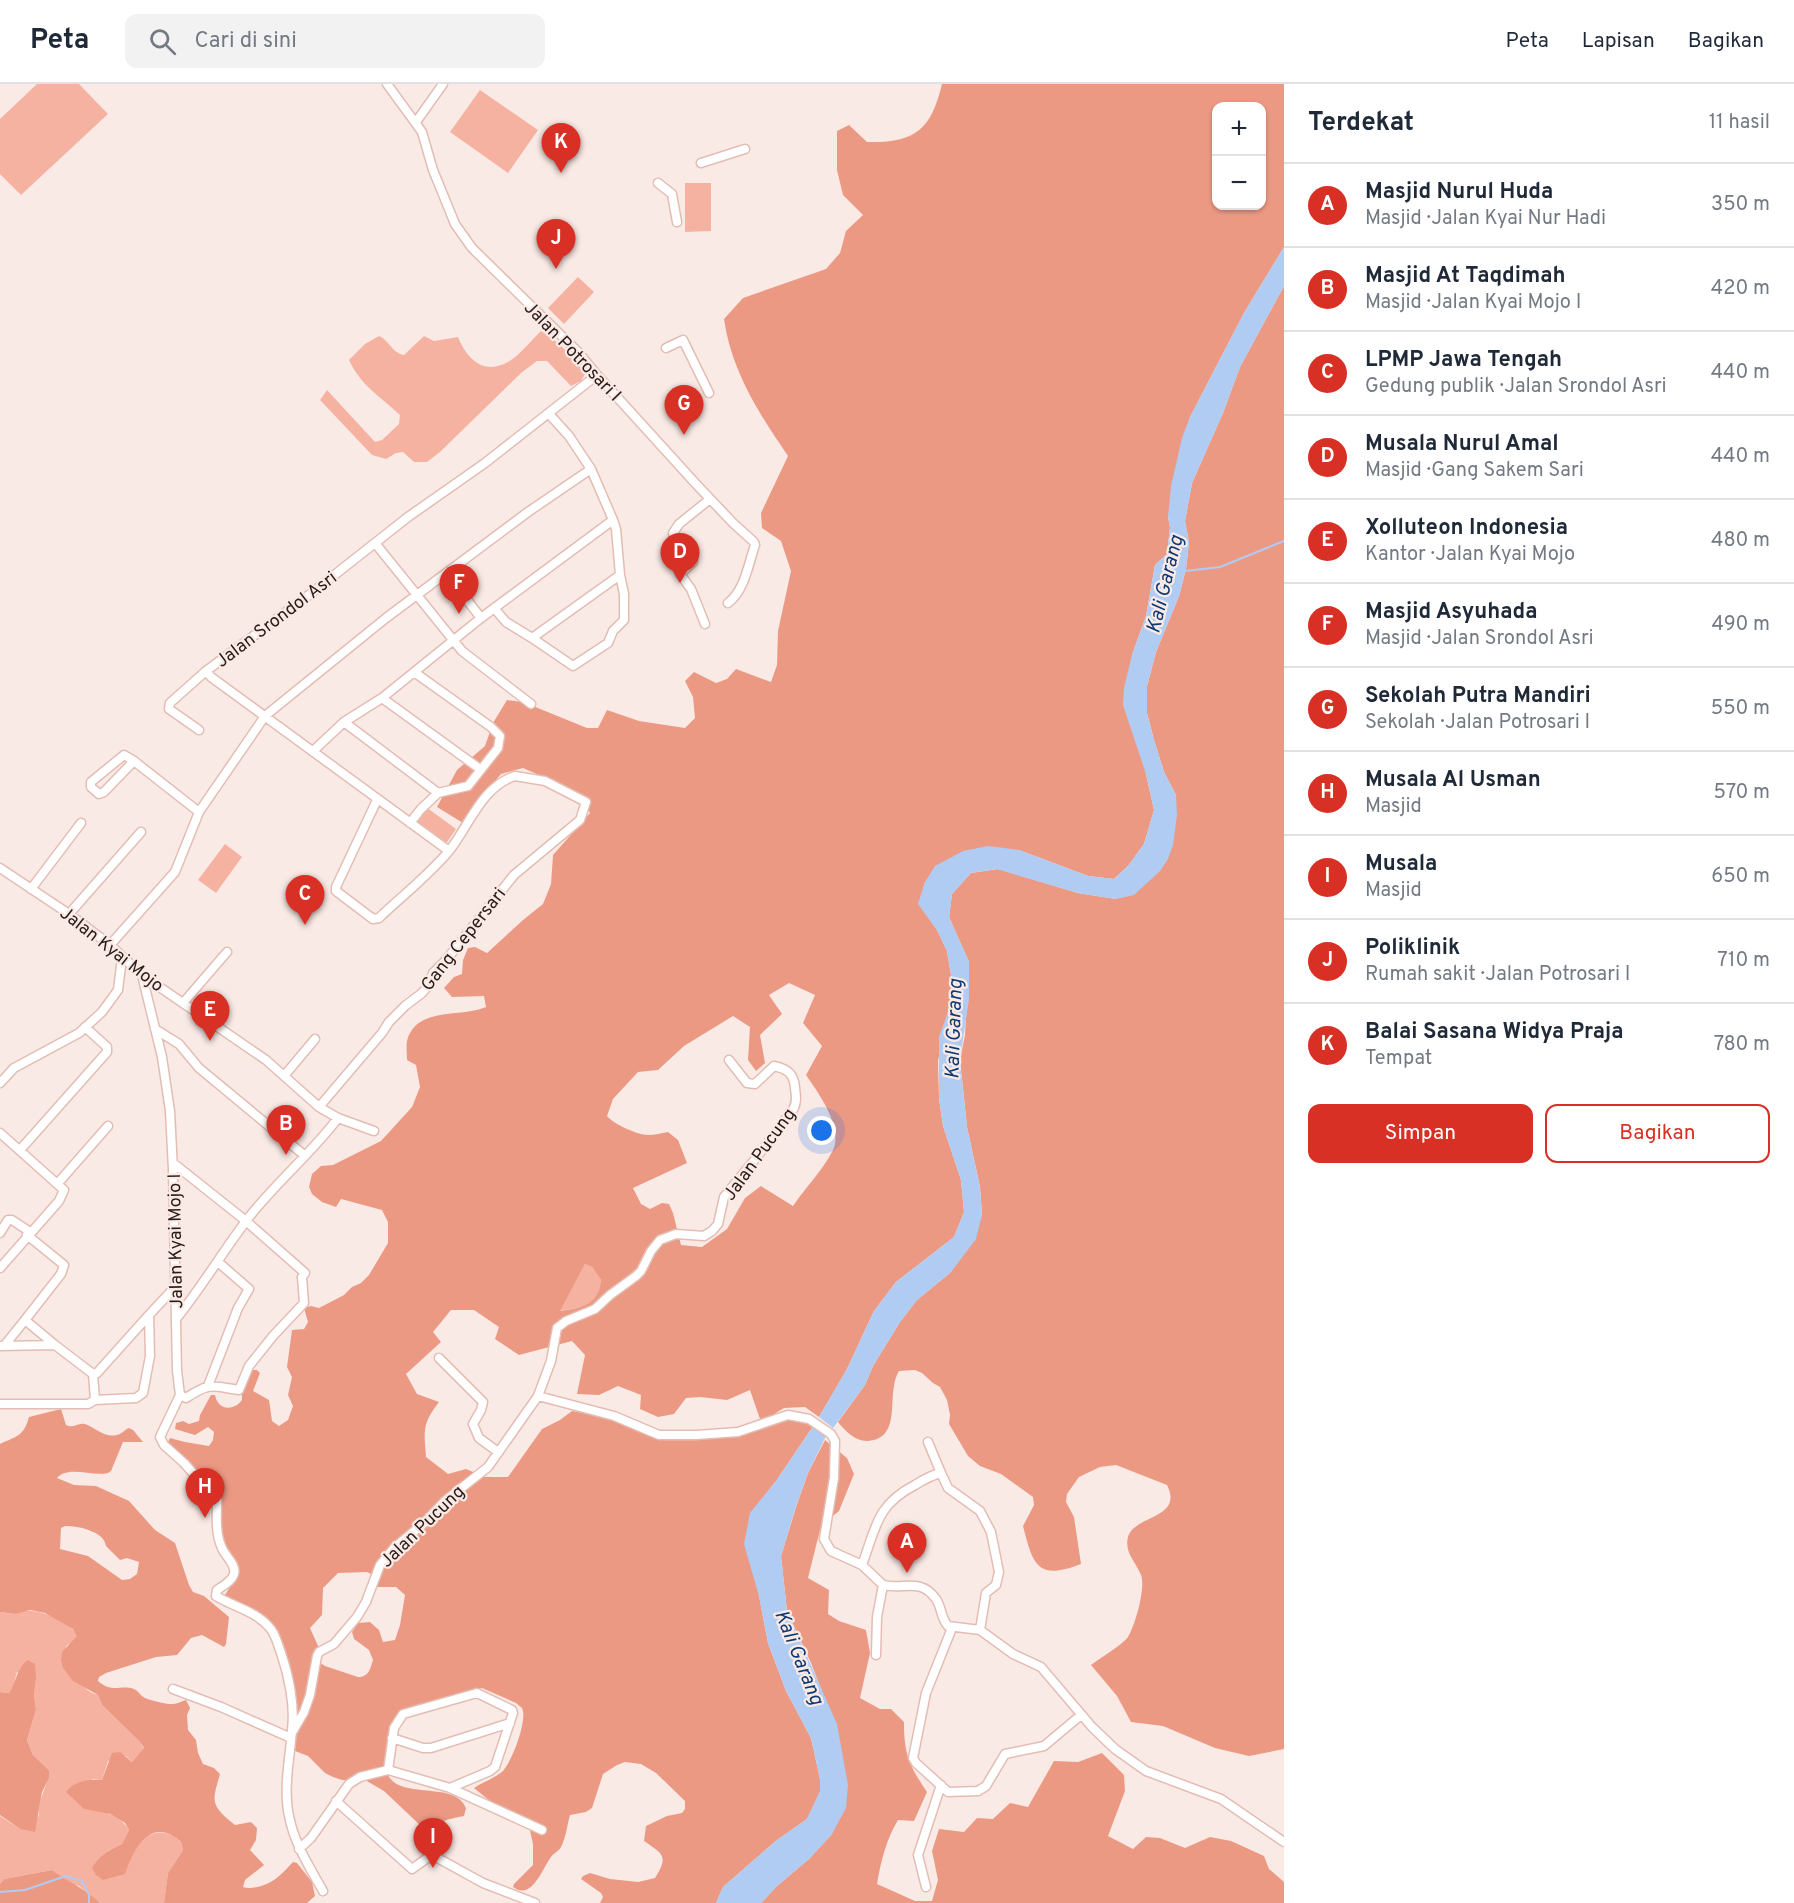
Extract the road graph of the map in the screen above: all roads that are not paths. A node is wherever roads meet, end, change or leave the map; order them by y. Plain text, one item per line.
1 (387, 84) edge
2 (443, 84) edge
3 (416, 122) junction
4 (745, 148) dead end
5 (701, 163) dead end
6 (658, 183) dead end
7 (677, 222) dead end
8 (666, 348) dead end
9 (597, 375) junction
10 (709, 393) dead end
11 (549, 414) junction
12 (591, 469) junction
13 (710, 499) junction
14 (613, 520) junction
15 (375, 543) junction
16 (446, 573) junction
17 (621, 575) junction
18 (416, 596) junction
19 (728, 603) dead end
20 (494, 608) junction
21 (481, 618) junction
22 (705, 624) dead end
23 (532, 638) junction
24 (452, 640) junction
25 (206, 671) junction
26 (414, 672) junction
27 (382, 698) junction
28 (531, 704) dead end
29 (265, 716) junction
30 (344, 722) junction
31 (199, 730) dead end
32 (313, 751) junction
33 (134, 761) junction
34 (480, 769) junction
35 (438, 793) junction
36 (377, 800) junction
37 (199, 812) junction
38 (81, 822) dead end
39 (410, 823) junction
40 (141, 831) dead end
41 (449, 851) junction
42 (0, 868) edge
43 (31, 889) junction
44 (69, 914) junction
45 (110, 945) junction
46 (227, 952) dead end
47 (122, 958) junction
48 (142, 975) junction
49 (183, 1003) junction
50 (85, 1027) junction
51 (155, 1029) junction
52 (315, 1038) dead end
53 (729, 1060) dead end
54 (284, 1076) junction
55 (0, 1083) edge
56 (319, 1107) junction
57 (338, 1118) junction
58 (108, 1126) dead end
59 (374, 1131) dead end
60 (0, 1133) edge
61 (20, 1150) junction
62 (304, 1155) junction
63 (173, 1163) junction
64 (58, 1184) junction
65 (246, 1221) junction
66 (0, 1233) edge
67 (29, 1234) junction
68 (218, 1262) junction
69 (0, 1268) edge
70 (176, 1286) junction
71 (149, 1315) junction
72 (176, 1319) junction
73 (25, 1320) junction
74 (55, 1345) junction
75 (2, 1346) edge
76 (439, 1358) dead end
77 (93, 1374) junction
78 (208, 1386) junction
79 (180, 1395) junction
80 (538, 1396) junction
81 (95, 1400) junction
82 (0, 1404) edge
83 (928, 1442) dead end
84 (498, 1452) junction
85 (940, 1473) junction
86 (862, 1565) junction
87 (883, 1585) junction
88 (952, 1628) junction
89 (980, 1630) junction
90 (876, 1655) dead end
91 (173, 1689) dead end
92 (1081, 1715) junction
93 (510, 1723) junction
94 (291, 1735) junction
95 (392, 1738) junction
96 (388, 1770) junction
97 (941, 1785) junction
98 (450, 1788) junction
99 (336, 1801) junction
100 (542, 1830) dead end
101 (1284, 1842) edge
102 (300, 1849) junction
103 (926, 1887) dead end
104 (323, 1891) dead end
105 (535, 1903) edge

1 - 3 street, Jalan Potrosari I
2 - 3 street
3 - 9 street, Jalan Potrosari I
4 - 5 street
6 - 7 street
8 - 10 street
9 - 11 street, Jalan Srondol Asri
9 - 13 street, Jalan Potrosari I
11 - 12 street
11 - 15 street, Jalan Srondol Asri
12 - 14 street
12 - 16 street
13 - 19 street, Jalan Potrosari I
13 - 22 street
14 - 17 street
14 - 20 street
15 - 18 street
15 - 25 street, Jalan Srondol Asri
16 - 18 street
16 - 21 street
17 - 23 street
17 - 23 street
18 - 24 street
18 - 29 street
20 - 21 street
20 - 23 street
21 - 24 street
24 - 26 street
24 - 28 street
25 - 29 street, Jalan Srondol Asri
25 - 31 street
26 - 27 street
26 - 34 street
27 - 30 street
27 - 34 street
29 - 32 street, Jalan Srondol Asri
29 - 37 street
30 - 32 street
30 - 35 street
32 - 36 street, Jalan Srondol Asri
33 - 33 street
33 - 37 street
34 - 35 street
35 - 39 street
36 - 39 street, Jalan Srondol Asri
36 - 41 street
37 - 45 street
38 - 43 street
39 - 41 street, Jalan Srondol Asri
40 - 44 street
41 - 56 street, Gang Cepersari
42 - 43 street, Jalan Kyai Mojo
43 - 44 street, Jalan Kyai Mojo
44 - 45 street, Jalan Kyai Mojo
45 - 47 street, Jalan Kyai Mojo
46 - 49 street
47 - 48 street, Jalan Kyai Mojo
47 - 50 street
48 - 49 street, Jalan Kyai Mojo
48 - 51 street, Jalan Kyai Mojo I
49 - 54 street, Jalan Kyai Mojo
50 - 55 street
50 - 61 street
51 - 62 street
51 - 63 street, Jalan Kyai Mojo I
52 - 54 street
53 - 80 street, Jalan Pucung
54 - 56 street, Jalan Kyai Mojo
56 - 57 street, Jalan Kyai Mojo
57 - 59 street, Jalan Kyai Mojo
57 - 62 street, Jalan Kyai Mojo I
58 - 64 street
60 - 61 street
61 - 64 street
62 - 65 street, Jalan Kyai Mojo I
63 - 65 street, Jalan Kyai Mojo I
63 - 70 street, Jalan Kyai Mojo I
64 - 67 street
65 - 68 street, Jalan Kyai Mojo I
65 - 78 street, Jalan Kyai Mojo I
66 - 67 street
67 - 69 street
67 - 73 street
68 - 72 street, Jalan Kyai Mojo I
68 - 78 street
70 - 71 street
70 - 72 street, Jalan Kyai Mojo I
71 - 77 street
71 - 81 street
72 - 79 street, Jalan Kyai Mojo I
73 - 74 street
73 - 75 street
74 - 75 street
74 - 77 street
76 - 84 street
77 - 81 street
78 - 79 street
79 - 94 street
80 - 84 street, Jalan Pucung
80 - 86 street
81 - 82 street
83 - 85 street
84 - 94 street, Jalan Pucung
85 - 86 street
85 - 89 street
86 - 87 street
87 - 88 street
87 - 90 street
88 - 89 street
88 - 97 street
89 - 92 street
91 - 94 street
92 - 97 street
92 - 101 street
93 - 95 street
93 - 95 street
93 - 98 street
94 - 102 street
95 - 96 street
96 - 98 street
96 - 99 street
97 - 103 street
98 - 100 street
99 - 102 street
99 - 105 street
102 - 104 street

